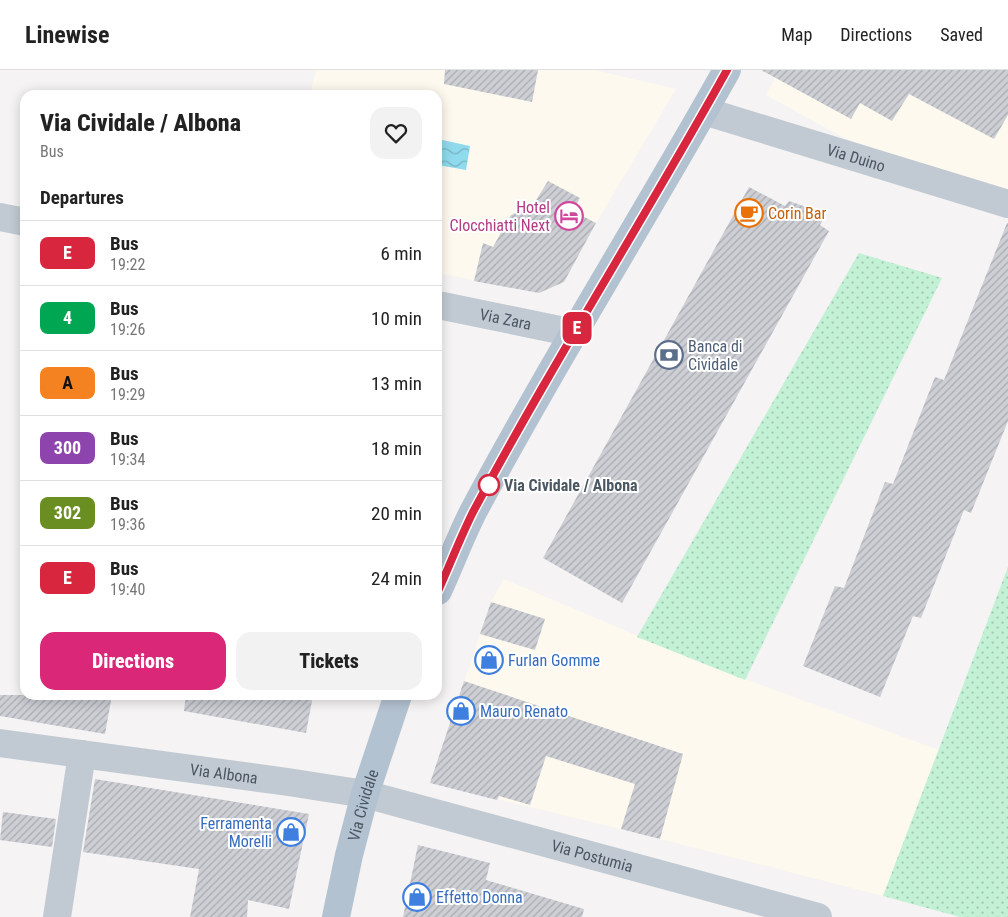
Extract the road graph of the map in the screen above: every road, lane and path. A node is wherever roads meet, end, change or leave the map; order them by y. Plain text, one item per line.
1 (727, 70) edge
2 (704, 112) junction
3 (1008, 204) edge
4 (0, 217) edge
5 (20, 221) edge
6 (442, 306) edge
7 (574, 333) junction
8 (442, 582) edge
9 (396, 700) edge
10 (0, 743) edge
11 (82, 754) junction
12 (365, 794) junction
13 (57, 917) edge
14 (336, 917) edge
15 (818, 917) edge

1 - 2 main road
2 - 3 street, Via Duino
2 - 7 main road
4 - 5 street
6 - 7 street, Via Zara
7 - 8 main road
9 - 12 main road, Via Cividale
10 - 11 street, Via Albona
11 - 12 street, Via Albona
11 - 13 street
12 - 14 main road, Via Cividale
12 - 15 street, Via Postumia

